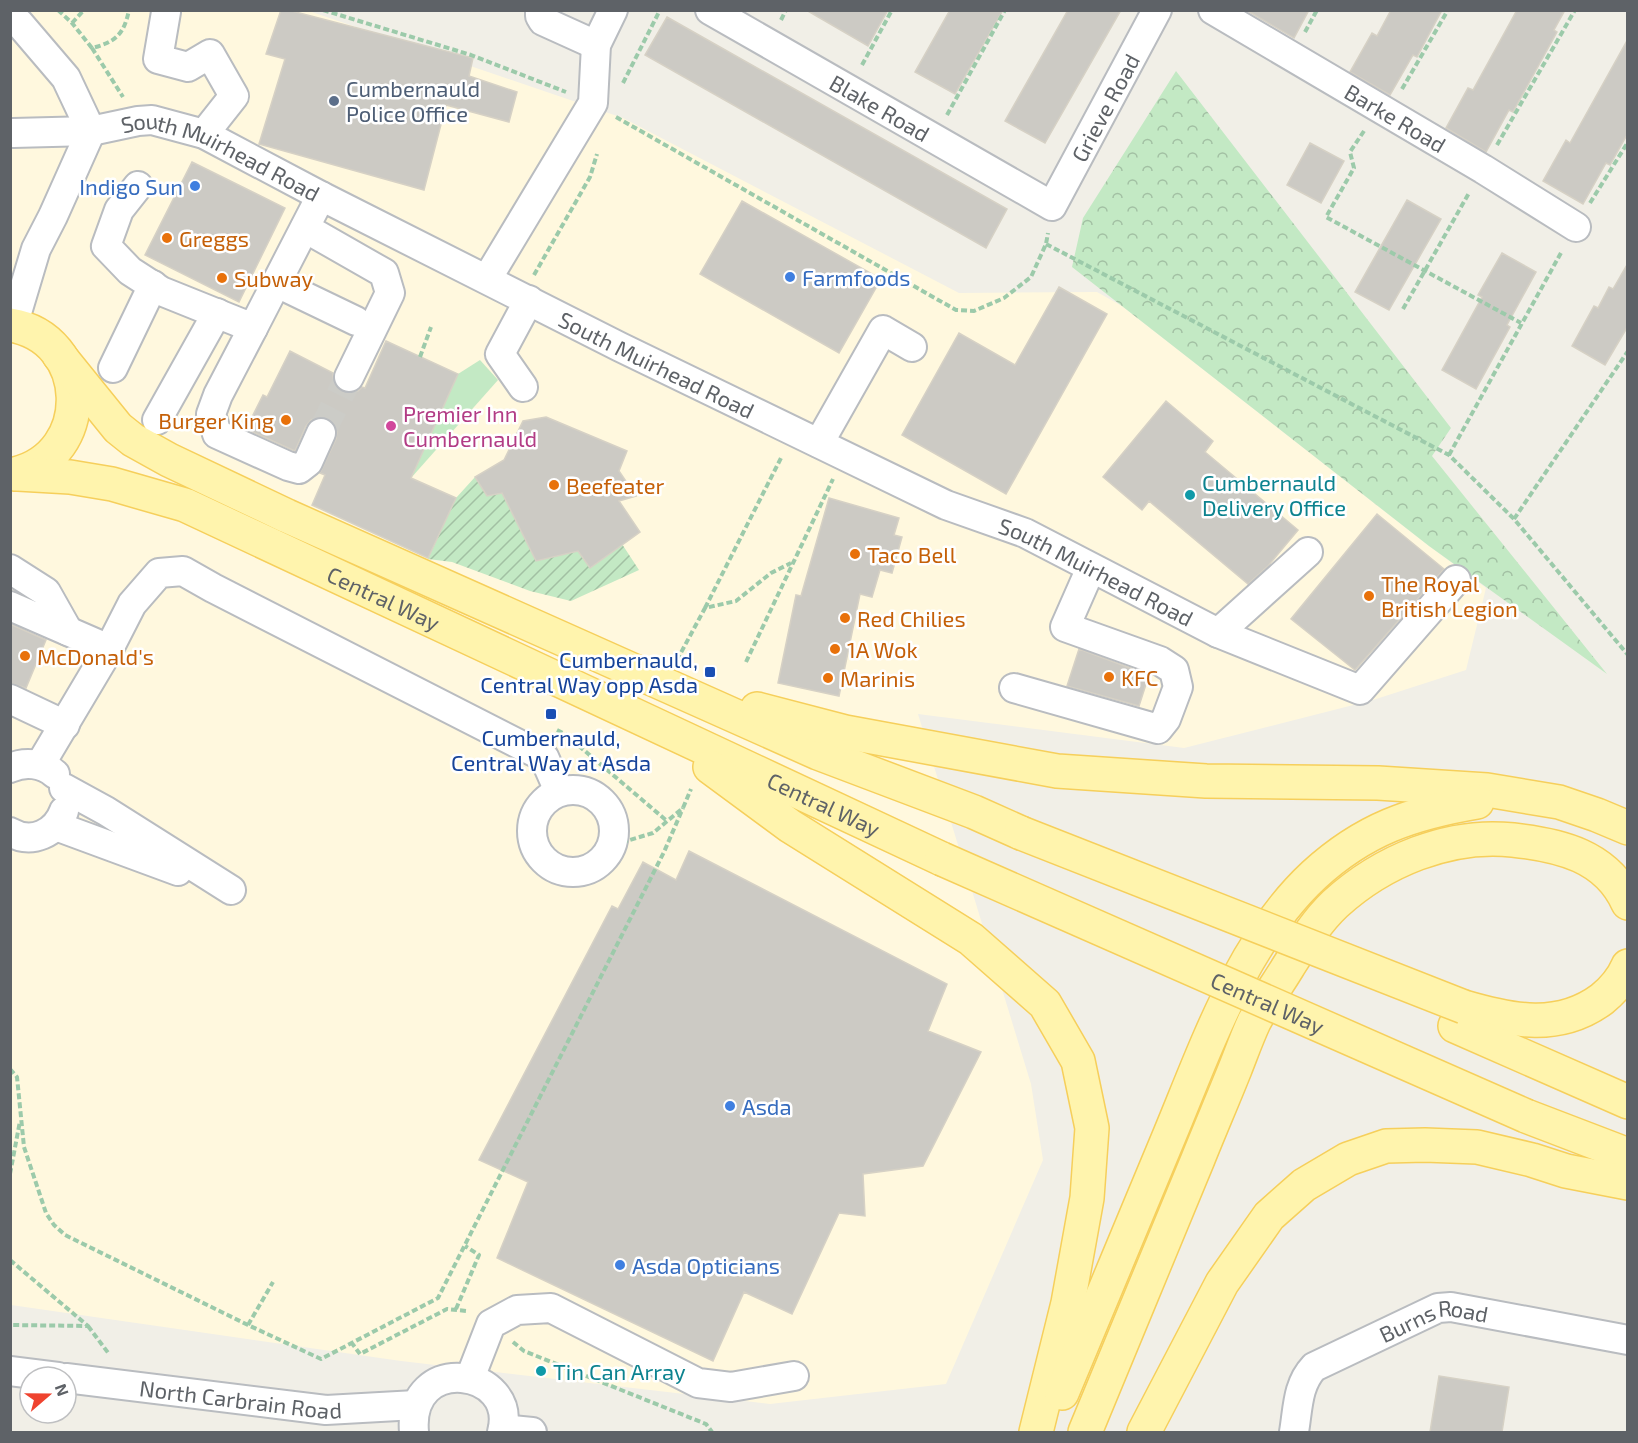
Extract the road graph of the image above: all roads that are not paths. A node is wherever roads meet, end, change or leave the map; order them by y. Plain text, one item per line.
1 (540, 10) edge
2 (613, 10) edge
3 (710, 10) edge
4 (1157, 10) edge
5 (1212, 10) edge
6 (166, 12) dead end
7 (10, 18) edge
8 (596, 45) junction
9 (91, 131) junction
10 (13, 133) dead end
11 (204, 134) junction
12 (138, 186) dead end
13 (321, 196) junction
14 (1052, 206) joint
15 (1576, 227) road end
16 (305, 228) junction
17 (487, 279) junction
18 (277, 283) junction
19 (153, 285) junction
20 (530, 300) junction
21 (217, 313) junction
22 (356, 321) dead end
23 (12, 326) edge
24 (253, 328) junction
25 (912, 347) dead end
26 (59, 355) junction
27 (113, 368) dead end
28 (349, 378) tunnel mouth
29 (523, 387) dead end
30 (158, 420) dead end
31 (321, 433) tunnel mouth
32 (807, 437) junction
33 (14, 474) edge
34 (1308, 552) dead end
35 (1090, 568) junction
36 (10, 569) edge
37 (1455, 580) dead end
38 (10, 606) edge
39 (68, 631) junction
40 (1218, 633) junction
41 (109, 649) junction
42 (664, 685) junction
43 (1014, 688) dead end
44 (10, 699) edge
45 (651, 723) junction
46 (65, 725) junction
47 (40, 765) junction
48 (10, 768) edge
49 (64, 788) junction
50 (559, 791) junction
51 (1559, 802) junction
52 (56, 826) junction
53 (1627, 828) edge
54 (12, 837) edge
55 (1628, 903) edge
56 (1628, 966) edge
57 (1460, 1016) junction
58 (1628, 1102) edge
59 (1628, 1155) edge
60 (1628, 1183) edge
61 (1628, 1340) edge
62 (794, 1376) dead end
63 (470, 1378) junction
64 (78, 1379) edge
65 (415, 1419) edge
66 (503, 1431) edge
67 (532, 1432) edge
68 (1036, 1432) edge
69 (1046, 1432) edge
70 (1085, 1432) edge
71 (1144, 1432) edge
72 (1294, 1432) edge

1 - 8 street
2 - 8 street
3 - 14 street, Blake Road
4 - 14 street, Grieve Road
5 - 15 street, Barke Road
6 - 11 street
7 - 9 street
8 - 17 street
9 - 10 street, South Muirhead Road
9 - 11 street, South Muirhead Road
9 - 23 street
11 - 13 street, South Muirhead Road
12 - 19 street
13 - 16 street
13 - 17 street, South Muirhead Road
16 - 18 street
16 - 28 street
17 - 20 street, South Muirhead Road
18 - 22 street
18 - 24 street
19 - 21 street
19 - 27 street
20 - 29 street
20 - 32 street, South Muirhead Road
21 - 24 street
21 - 30 street
23 - 26 main road
24 - 31 street
25 - 32 street
26 - 33 main road
26 - 42 main road, Central Way
32 - 35 street, South Muirhead Road
33 - 45 main road, Central Way
34 - 40 street
35 - 40 street, South Muirhead Road
35 - 43 street
36 - 39 street
37 - 40 street, South Muirhead Road
38 - 39 street
39 - 41 street
41 - 46 street
41 - 50 street
42 - 51 main road
42 - 57 main road, Central Way, bridge
44 - 46 street
45 - 59 main road, Central Way, bridge
45 - 68 main road
46 - 47 street
47 - 48 street
47 - 49 street
49 - 52 street
49 - 52 street
50 - 50 street
51 - 53 main road
51 - 69 main road
52 - 54 street
55 - 70 main road
56 - 57 main road
57 - 58 main road
60 - 71 main road
61 - 72 street, Burns Road
62 - 63 street
63 - 65 street, North Carbrain Road
63 - 66 street
64 - 65 street, North Carbrain Road
66 - 67 street

